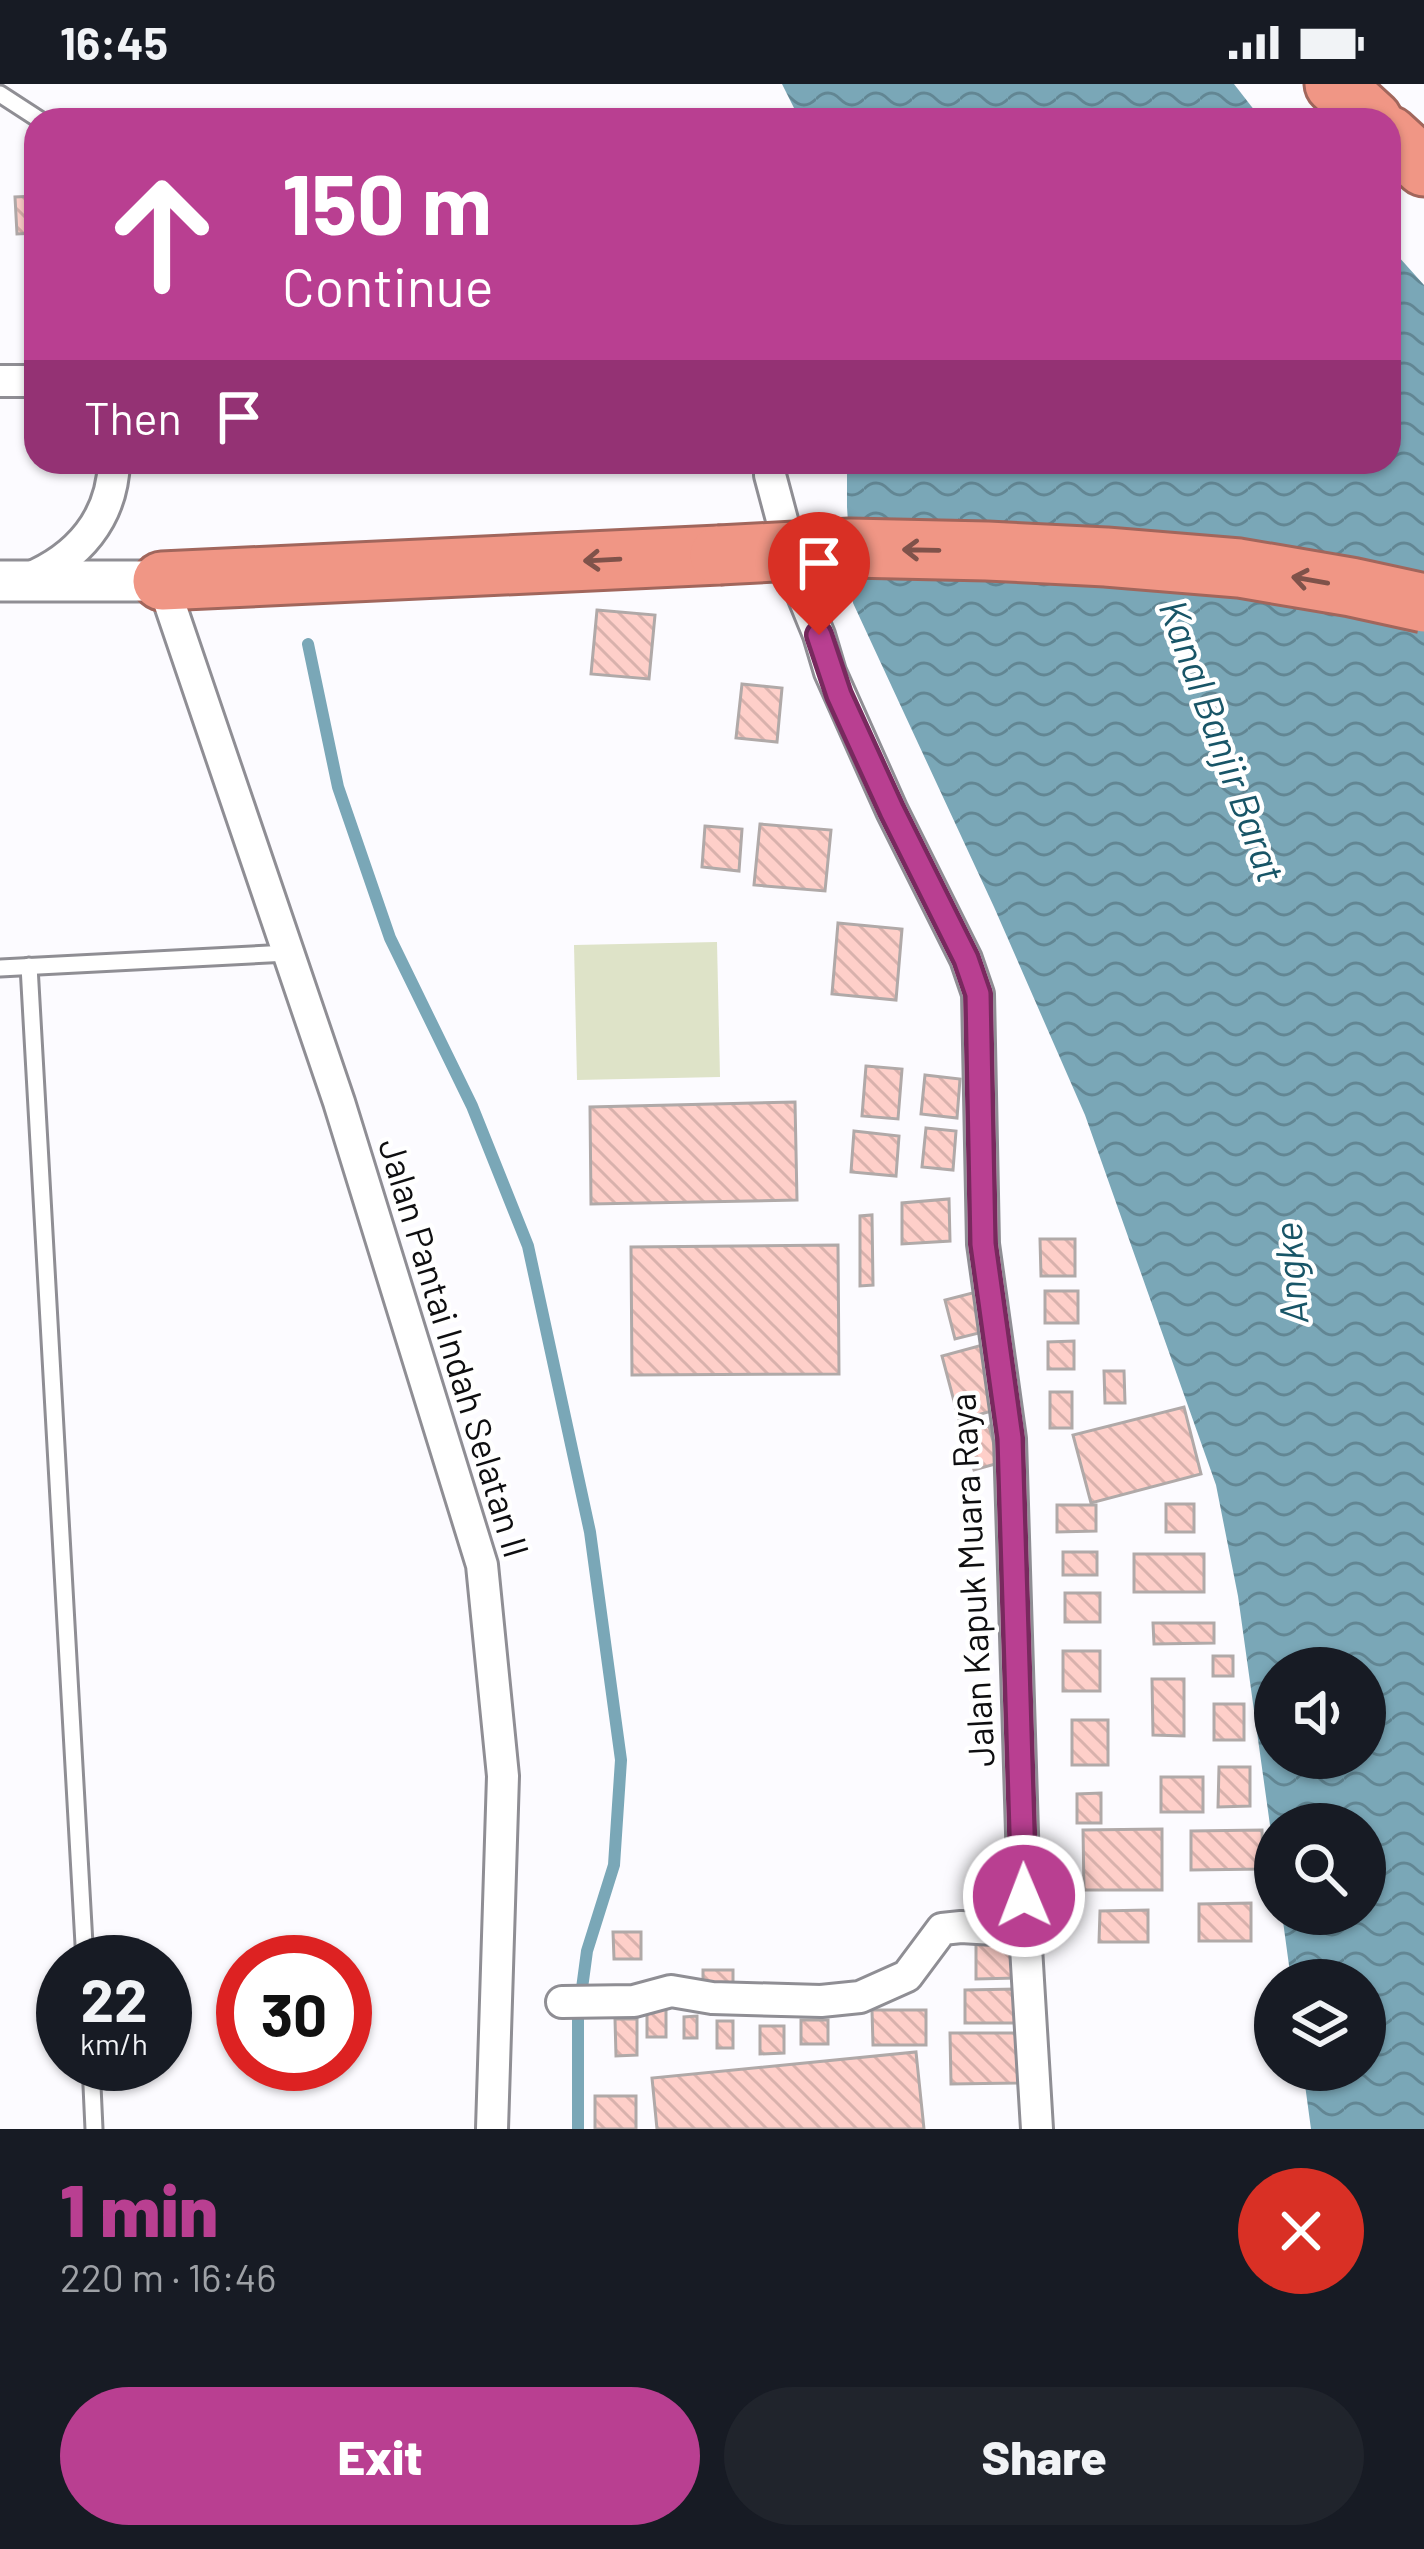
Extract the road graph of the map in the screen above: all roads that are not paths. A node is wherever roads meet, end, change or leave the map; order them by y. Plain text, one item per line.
1 (1334, 84) edge
2 (1360, 108) edge
3 (1401, 146) edge
4 (1424, 167) edge
5 (112, 474) edge
6 (770, 474) edge
7 (12, 580) edge
8 (168, 599) junction
9 (1424, 604) edge
10 (288, 953) junction
11 (29, 966) junction
12 (0, 968) edge
13 (1025, 1931) junction
14 (83, 1935) edge
15 (578, 2002) dead end
16 (92, 2091) edge
17 (94, 2129) edge
18 (492, 2129) edge
19 (1037, 2129) edge

1 - 2 highway
3 - 4 highway
5 - 7 street
6 - 13 street, Jalan Kapuk Muara Raya
7 - 8 street
9 -> 8 highway, bridge
8 - 10 street, Jalan Pantai Indah Selatan II
10 - 11 lane
10 - 18 street, Jalan Pantai Indah Selatan II
11 - 12 lane
11 - 14 lane
13 - 15 street
13 - 19 street, Jalan Kapuk Muara Raya
16 - 17 lane

